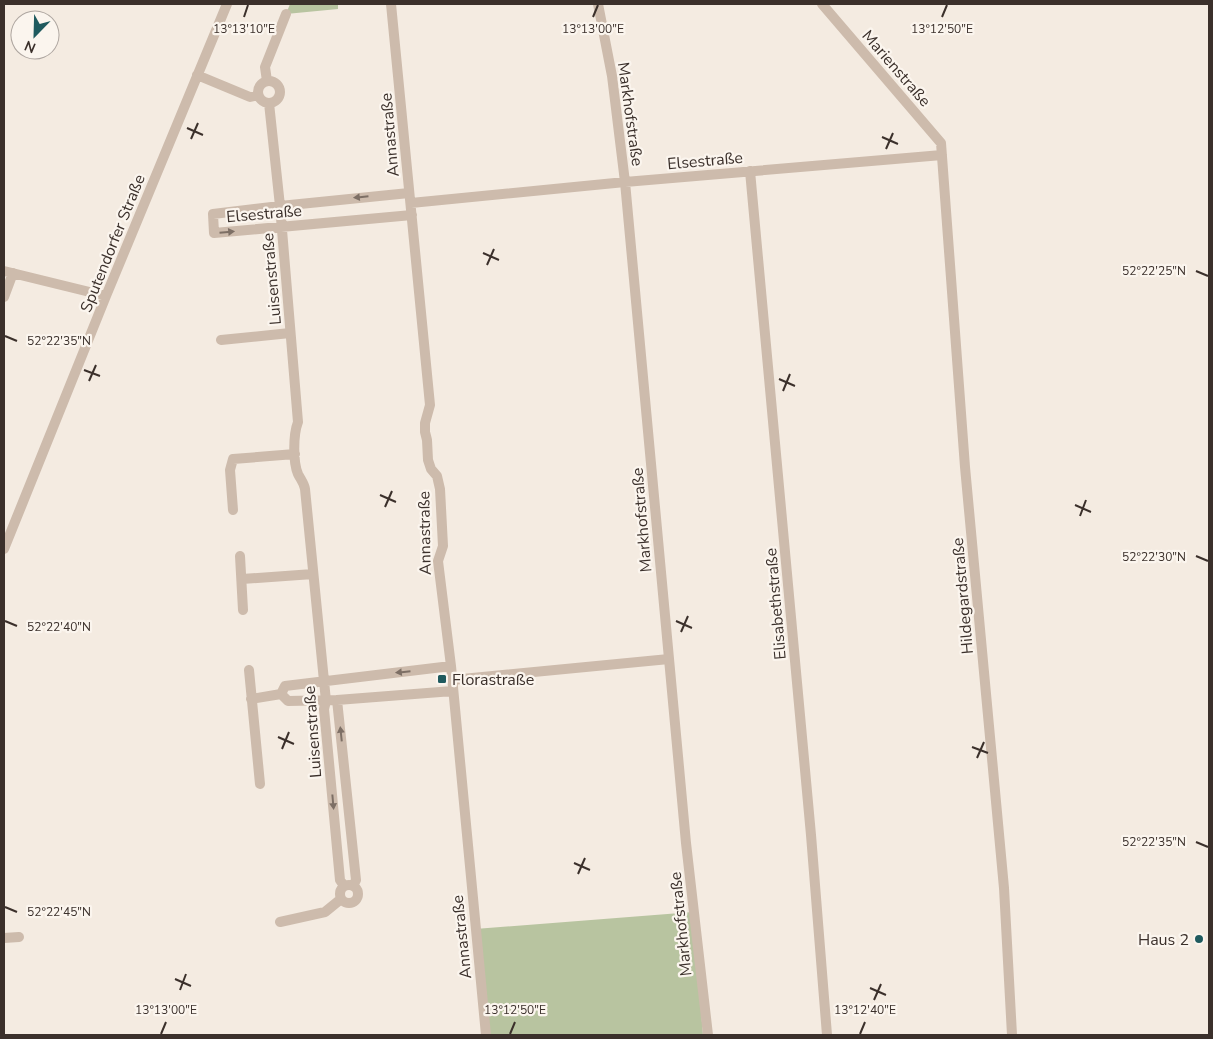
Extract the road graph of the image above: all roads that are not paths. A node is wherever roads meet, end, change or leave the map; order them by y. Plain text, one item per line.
1 (227, 4) edge
2 (392, 4) edge
3 (598, 4) edge
4 (822, 4) edge
5 (286, 14) dead end
6 (197, 75) junction
7 (267, 81) junction
8 (258, 95) junction
9 (269, 103) junction
10 (942, 155) junction
11 (750, 171) junction
12 (625, 182) junction
13 (410, 198) junction
14 (280, 206) junction
15 (412, 215) junction
16 (282, 227) junction
17 (8, 272) edge
18 (106, 296) junction
19 (4, 297) edge
20 (290, 333) junction
21 (221, 340) dead end
22 (295, 454) junction
23 (233, 510) dead end
24 (4, 549) edge
25 (240, 556) dead end
26 (313, 574) junction
27 (242, 579) junction
28 (243, 610) dead end
29 (668, 659) junction
30 (451, 666) junction
31 (249, 670) dead end
32 (324, 680) junction
33 (452, 680) junction
34 (453, 691) junction
35 (281, 694) junction
36 (250, 698) junction
37 (337, 700) junction
38 (326, 701) junction
39 (260, 784) dead end
40 (349, 886) junction
41 (341, 899) junction
42 (280, 922) dead end
43 (19, 937) dead end
44 (4, 938) edge
45 (486, 1035) edge
46 (708, 1035) edge
47 (827, 1035) edge
48 (1012, 1035) edge

1 - 6 street, Sputendorfer Straße
2 - 13 street, Annastraße
3 - 12 street, Markhofstraße
4 - 10 street, Marienstraße
5 - 7 street
6 - 8 street
6 - 18 street, Sputendorfer Straße
7 - 8 street
7 - 9 street, Luisenstraße
8 - 9 street
9 - 14 street, Luisenstraße
10 - 11 street, Elsestraße
10 - 48 street, Hildegardstraße
11 - 12 street, Elsestraße
11 - 47 street, Elisabethstraße
12 - 13 street, Elsestraße
12 - 29 street, Markhofstraße
13 -> 14 street, Elsestraße
13 - 15 street, Annastraße
14 - 16 street, Luisenstraße
14 -> 16 street, Elsestraße
15 - 16 street, Elsestraße
15 - 30 street, Annastraße
16 - 20 street, Luisenstraße
17 - 18 street
17 - 19 street
18 - 24 street, Sputendorfer Straße
20 - 21 street, Luisenstraße
20 - 22 street, Luisenstraße
22 - 23 street
22 - 26 street, Luisenstraße
25 - 27 street
26 - 27 street
26 - 32 street, Luisenstraße
27 - 28 street
29 - 33 street
29 - 46 street, Markhofstraße
30 -> 32 street
30 - 33 street, Annastraße
31 - 36 street
32 - 35 street
32 - 38 street, Luisenstraße
33 - 34 street, Annastraße
34 - 37 street
34 - 45 street, Annastraße
35 - 36 street
35 - 38 street
36 - 39 street
37 - 38 street
40 -> 37 street, Luisenstraße
38 -> 40 street, Luisenstraße
40 - 41 street, Luisenstraße
40 - 41 street, Luisenstraße
41 - 42 street, Luisenstraße
43 - 44 street

